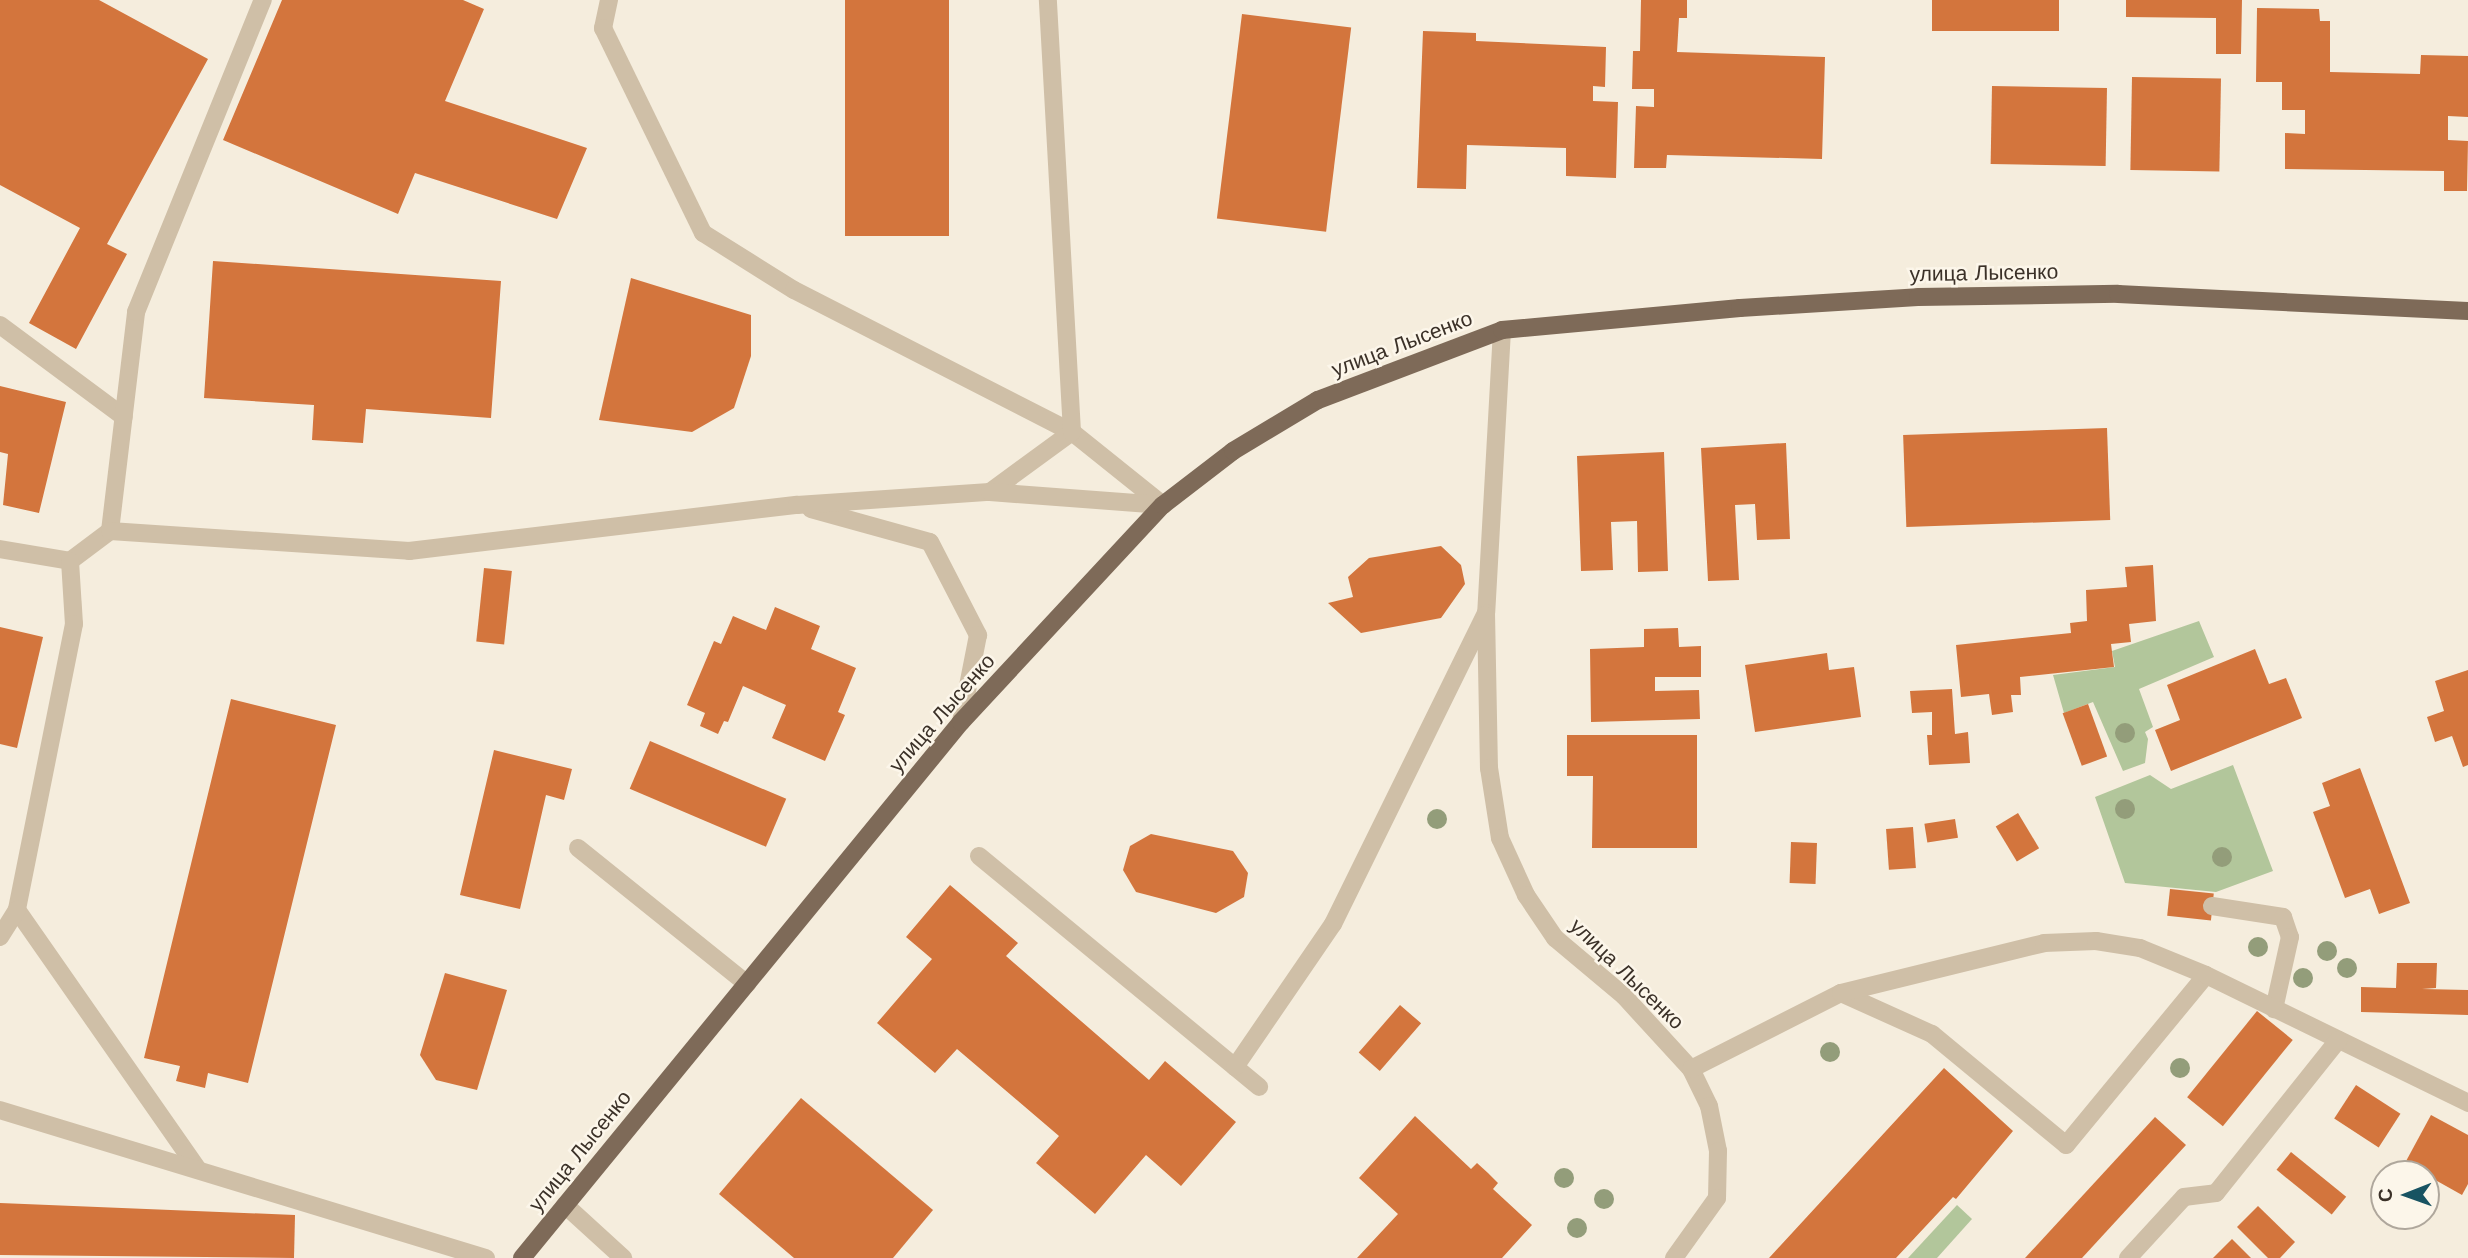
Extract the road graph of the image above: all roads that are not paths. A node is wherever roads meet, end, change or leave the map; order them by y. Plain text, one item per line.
1 (263, 0) edge
2 (609, 0) edge
3 (1048, 0) edge
4 (2468, 311) edge
5 (0, 325) edge
6 (1502, 330) junction
7 (124, 417) junction
8 (1072, 432) junction
9 (990, 492) junction
10 (797, 505) junction
11 (1163, 505) junction
12 (110, 531) junction
13 (0, 549) edge
14 (70, 561) junction
15 (1486, 613) junction
16 (961, 722) junction
17 (578, 848) dead end
18 (979, 856) dead end
19 (2212, 906) dead end
20 (17, 910) junction
21 (0, 937) edge
22 (2206, 975) junction
23 (747, 984) junction
24 (1841, 993) junction
25 (2274, 1009) junction
26 (2338, 1040) junction
27 (1235, 1067) junction
28 (1691, 1069) junction
29 (1259, 1087) dead end
30 (2468, 1102) edge
31 (0, 1110) edge
32 (198, 1169) junction
33 (565, 1205) junction
34 (486, 1258) edge
35 (522, 1258) edge
36 (623, 1258) edge
37 (1674, 1258) edge
38 (2128, 1258) edge

1 - 7 street
2 - 8 street
3 - 8 street
4 - 6 main road, улица Лысенко
5 - 7 street
6 - 11 main road, улица Лысенко
6 - 15 street, улица Лысенко
7 - 12 street
8 - 9 street
8 - 11 street
9 - 10 street
9 - 11 street
10 - 12 street
10 - 16 street
11 - 16 main road, улица Лысенко
12 - 14 street
13 - 14 street
14 - 20 street
15 - 27 street
15 - 28 street, улица Лысенко
16 - 23 main road, улица Лысенко
17 - 23 street
18 - 27 street
19 - 25 street
20 - 21 street
20 - 32 street
22 - 24 street
22 - 24 street
22 - 25 street
23 - 33 main road, улица Лысенко
24 - 28 street
25 - 26 street
26 - 30 street
26 - 38 street
27 - 29 street
28 - 37 street, улица Лысенко
31 - 32 street
32 - 34 street
33 - 35 main road, улица Лысенко
33 - 36 street

